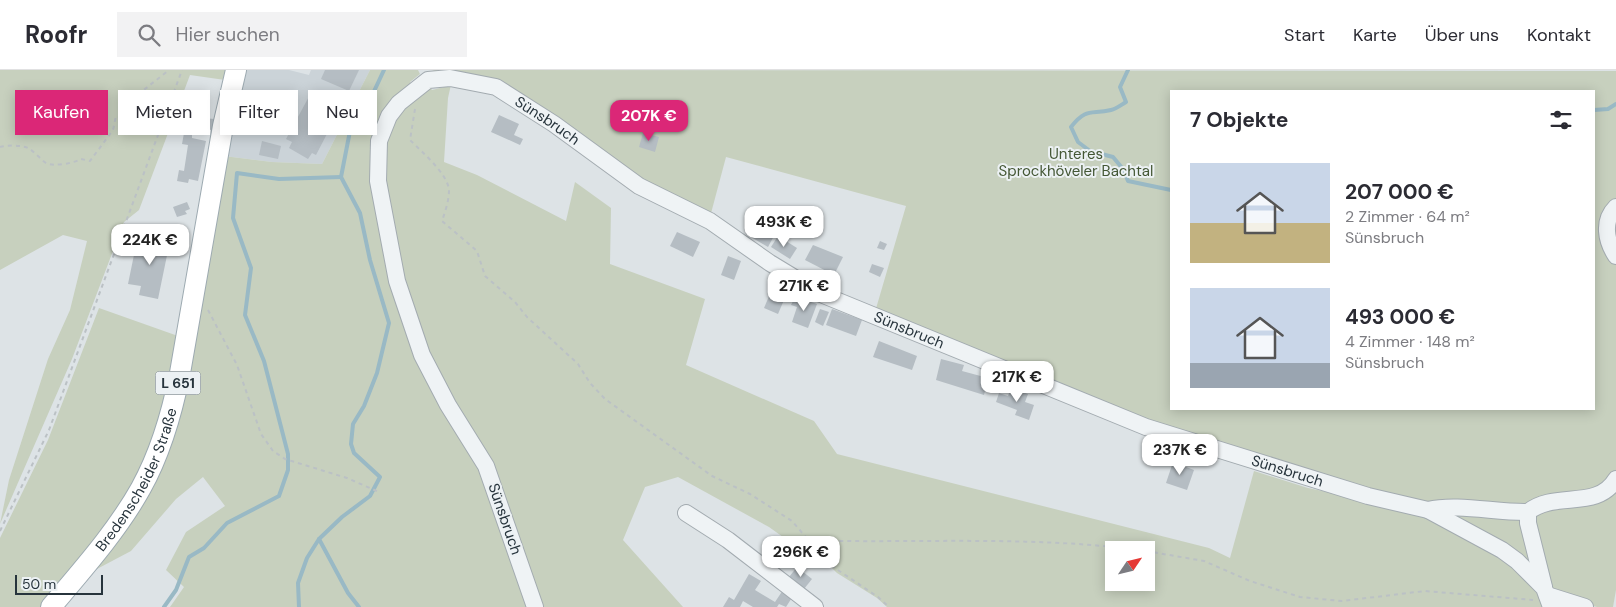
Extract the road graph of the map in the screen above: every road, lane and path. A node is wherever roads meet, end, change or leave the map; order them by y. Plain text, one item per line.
1 (169, 70) edge
2 (182, 70) edge
3 (236, 70) edge
4 (425, 77) edge
5 (415, 105) dead end
6 (0, 147) edge
7 (1616, 207) edge
8 (1616, 256) edge
9 (193, 293) junction
10 (1616, 479) edge
11 (379, 492) dead end
12 (1428, 510) junction
13 (1528, 512) junction
14 (686, 513) dead end
15 (0, 531) edge
16 (1105, 546) edge
17 (816, 547) junction
18 (1155, 553) edge
19 (1548, 598) edge
20 (51, 607) edge
21 (535, 607) edge
22 (815, 607) edge
23 (889, 607) edge
24 (1585, 607) edge

1 - 6 path
2 - 15 path
3 - 9 main road, Bredenscheider Straße / L 651
4 - 12 street, Sünsbruch
4 - 21 street, Sünsbruch
5 - 17 path
7 - 8 street
9 - 11 path
9 - 20 main road, Bredenscheider Straße / L 651
10 - 13 street
12 - 13 street
12 - 19 street, Sünsbruch
13 - 19 street
14 - 22 street
16 - 17 path
17 - 23 path
18 - 19 path
19 - 24 street

